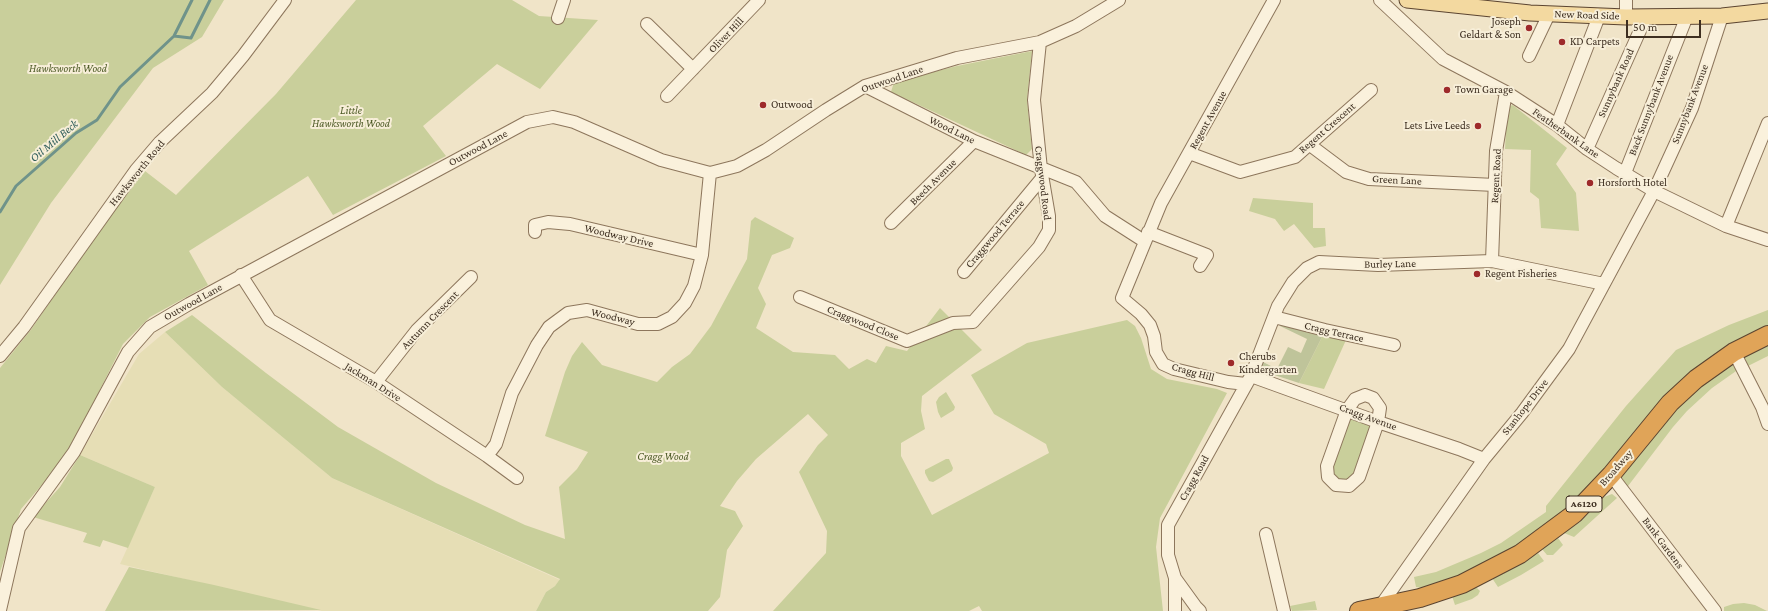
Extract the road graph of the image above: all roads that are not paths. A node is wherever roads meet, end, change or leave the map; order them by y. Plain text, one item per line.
1 (285, 0) edge
2 (564, 0) edge
3 (759, 0) edge
4 (1119, 0) edge
5 (1274, 0) edge
6 (1380, 0) edge
7 (1407, 0) edge
8 (1626, 0) edge
9 (1433, 2) edge
10 (1768, 11) edge
11 (1549, 14) junction
12 (1599, 16) junction
13 (1687, 16) junction
14 (1722, 16) junction
15 (1626, 17) junction
16 (1646, 17) junction
17 (558, 18) dead end
18 (646, 24) dead end
19 (1040, 42) junction
20 (1529, 56) dead end
21 (693, 69) junction
22 (865, 86) junction
23 (1371, 90) dead end
24 (1506, 92) junction
25 (667, 96) dead end
26 (1557, 126) junction
27 (1767, 127) edge
28 (974, 141) junction
29 (1310, 145) junction
30 (1587, 148) junction
31 (1189, 153) junction
32 (710, 173) junction
33 (1041, 173) junction
34 (1625, 173) junction
35 (1495, 185) junction
36 (1654, 191) junction
37 (891, 222) dead end
38 (534, 226) dead end
39 (1726, 226) junction
40 (1146, 237) junction
41 (1768, 240) edge
42 (702, 256) junction
43 (1492, 261) junction
44 (1200, 266) dead end
45 (964, 272) dead end
46 (241, 276) junction
47 (471, 277) dead end
48 (1604, 284) junction
49 (800, 297) dead end
50 (1274, 317) junction
51 (973, 322) joint
52 (1768, 335) edge
53 (1394, 345) dead end
54 (1734, 352) junction
55 (0, 356) edge
56 (1249, 380) junction
57 (376, 382) junction
58 (1346, 410) junction
59 (1378, 422) junction
60 (1768, 424) edge
61 (487, 456) junction
62 (1484, 459) junction
63 (1611, 475) junction
64 (517, 478) dead end
65 (1266, 534) dead end
66 (1175, 578) junction
67 (1379, 609) edge
68 (0, 610) edge
69 (1175, 611) edge
70 (1200, 611) edge
71 (1284, 611) edge
72 (1360, 611) edge
73 (1715, 611) edge

1 - 55 street, Hawksworth Road
2 - 17 street
3 - 21 street, Oliver Hill
4 - 19 street, Outwood Lane
5 - 31 street, Regent Avenue
6 - 24 street, Featherbank Lane
7 - 9 main road, New Road Side
8 - 15 street
9 - 11 main road, New Road Side
10 - 14 main road, New Road Side
11 - 12 main road, New Road Side
11 - 20 street
12 - 15 main road, New Road Side
12 - 26 street
13 - 14 main road, New Road Side
13 - 16 main road, New Road Side
13 - 34 street, Back Sunnybank Avenue
14 - 36 street, Sunnybank Avenue
15 - 16 main road, New Road Side
16 - 30 street, Sunnybank Road
18 - 21 street
19 - 22 street, Outwood Lane
19 - 33 street, Craggwood Road
21 - 25 street, Oliver Hill
22 - 28 street, Wood Lane
22 - 32 street, Outwood Lane
23 - 29 street, Regent Crescent
24 - 26 street, Featherbank Lane
24 - 35 street, Regent Road
26 - 30 street, Featherbank Lane
27 - 39 street
28 - 33 street, Wood Lane
28 - 37 street, Beech Avenue
29 - 31 street, Regent Crescent
29 - 35 street, Green Lane
30 - 34 street, Featherbank Lane
31 - 40 street, Regent Avenue
32 - 42 street, Woodway
32 - 46 street, Outwood Lane
33 - 40 street, Wood Lane
33 - 45 street, Craggwood Terrace
33 - 51 street, Craggwood Road
34 - 36 street, Featherbank Lane
35 - 43 street, Regent Road
36 - 39 street, Featherbank Lane
36 - 48 street, Stanhope Drive
38 - 42 street, Woodway Drive
39 - 41 street, Featherbank Lane
40 - 44 street, Wood Lane
40 - 56 street, Cragg Hill
42 - 61 street, Woodway
43 - 48 street, Burley Lane
43 - 50 street, Burley Lane
46 - 57 street, Jackman Drive
46 - 68 street, Outwood Lane
47 - 57 street, Autumn Crescent
48 - 62 street, Stanhope Drive
49 - 51 street, Craggwood Close
50 - 53 street, Cragg Terrace
50 - 56 street, Burley Lane
52 - 54 highway, Broadway / A6120
54 - 60 street
54 - 63 highway, Broadway / A6120
56 - 58 street, Cragg Avenue
56 - 66 street, Cragg Road
57 - 61 street, Jackman Drive
58 - 59 street, Cragg Avenue
58 - 59 street
58 - 59 street
59 - 62 street, Cragg Avenue
61 - 64 street, Jackman Drive
62 - 67 street, Stanhope Drive
63 - 67 highway, Broadway / A6120
63 - 73 street, Bank Gardens
65 - 71 street
66 - 69 street, Cragg Road
66 - 70 street, Cragg Road
67 - 72 highway, Broadway / A6120

